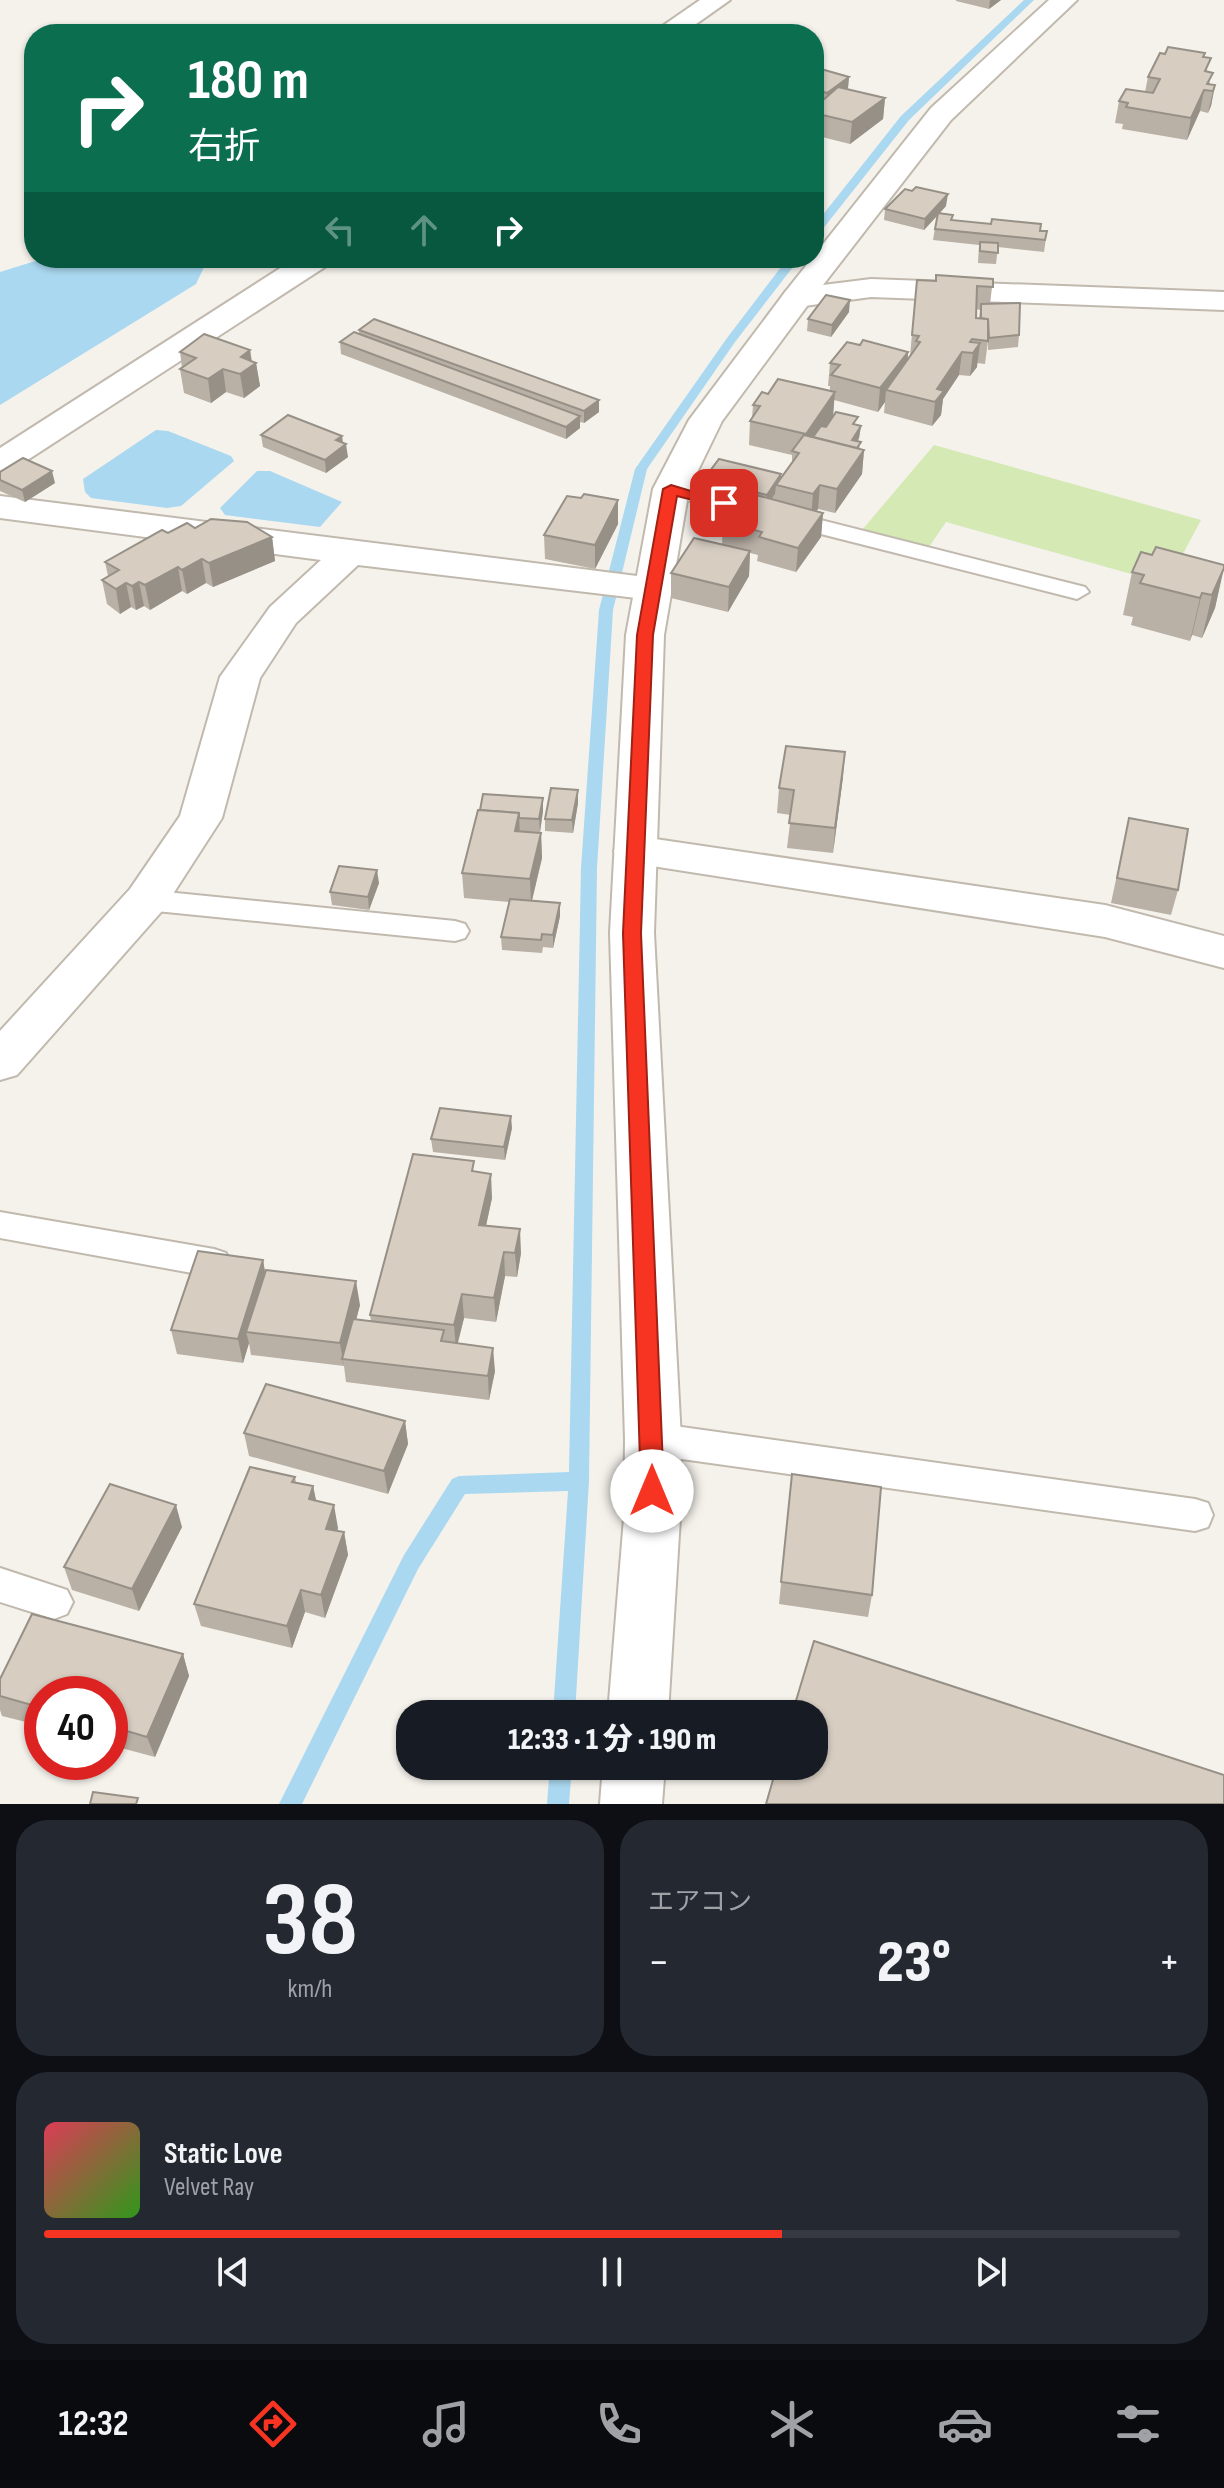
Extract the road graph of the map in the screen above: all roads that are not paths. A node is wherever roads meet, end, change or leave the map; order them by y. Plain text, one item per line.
1 (717, 0) edge
2 (1064, 0) edge
3 (680, 24) edge
4 (824, 264) edge
5 (302, 268) edge
6 (820, 268) edge
7 (797, 298) junction
8 (1224, 301) edge
9 (0, 463) edge
10 (671, 489) junction
11 (0, 507) edge
12 (350, 553) junction
13 (653, 589) junction
14 (1077, 592) dead end
15 (635, 851) junction
16 (146, 900) junction
17 (455, 931) dead end
18 (1224, 952) edge
19 (0, 1062) edge
20 (0, 1225) edge
21 (214, 1263) edge
22 (653, 1439) junction
23 (1195, 1515) dead end
24 (0, 1585) edge
25 (54, 1602) dead end
26 (639, 1700) edge
27 (633, 1780) edge
28 (631, 1804) edge

1 - 3 street
2 - 4 street
5 - 9 street
6 - 7 street
7 - 8 street
7 - 10 street
10 - 13 street
10 - 14 lane
11 - 12 street
12 - 13 street
12 - 16 street
13 - 15 street
15 - 18 street
15 - 22 street
16 - 17 lane
16 - 19 street
20 - 21 lane
22 - 23 lane
22 - 26 street
24 - 25 lane
27 - 28 street

